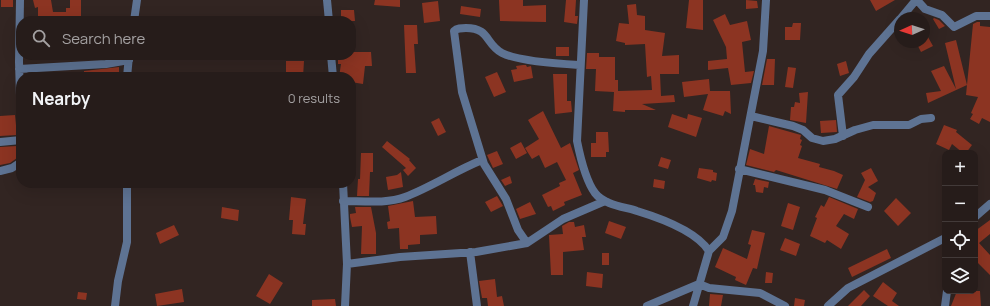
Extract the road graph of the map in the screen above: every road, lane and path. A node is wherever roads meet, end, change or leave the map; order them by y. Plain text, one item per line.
1 (20, 0) edge
2 (137, 0) edge
3 (327, 0) edge
4 (584, 0) edge
5 (766, 0) edge
6 (916, 0) edge
7 (905, 12) edge
8 (20, 16) edge
9 (135, 16) edge
10 (329, 16) edge
11 (990, 16) edge
12 (894, 25) edge
13 (20, 60) edge
14 (121, 60) edge
15 (129, 60) edge
16 (331, 60) edge
17 (579, 65) junction
18 (20, 69) junction
19 (20, 72) edge
20 (128, 72) edge
21 (333, 72) edge
22 (751, 116) junction
23 (931, 118) dead end
24 (843, 136) junction
25 (16, 140) edge
26 (0, 142) edge
27 (482, 160) junction
28 (16, 165) edge
29 (740, 169) junction
30 (0, 171) edge
31 (127, 188) edge
32 (343, 188) edge
33 (605, 201) junction
34 (343, 202) junction
35 (990, 204) edge
36 (868, 207) dead end
37 (978, 214) edge
38 (942, 240) edge
39 (527, 242) junction
40 (710, 250) junction
41 (470, 252) junction
42 (347, 264) junction
43 (699, 284) junction
44 (947, 294) edge
45 (115, 306) edge
46 (345, 306) edge
47 (477, 306) edge
48 (647, 306) edge
49 (693, 306) edge
50 (785, 306) edge
51 (828, 306) edge
52 (945, 306) edge

1 - 8 street
2 - 9 street
3 - 10 street
4 - 17 street
5 - 22 street
6 - 7 street
6 - 11 street
12 - 24 street
13 - 18 street
14 - 18 street
15 - 20 street
16 - 21 street
17 - 27 street
17 - 33 street
18 - 19 street
22 - 24 street
22 - 29 street
23 - 24 street
25 - 26 street
27 - 34 street
27 - 39 street
28 - 30 street
29 - 36 street
29 - 40 street
31 - 45 street
32 - 34 street
33 - 39 street
33 - 40 street
34 - 42 street
35 - 37 street
38 - 51 street
39 - 41 street
40 - 43 street
41 - 42 street
41 - 47 street
42 - 46 street
43 - 48 street
43 - 49 street
43 - 50 street
44 - 52 street

